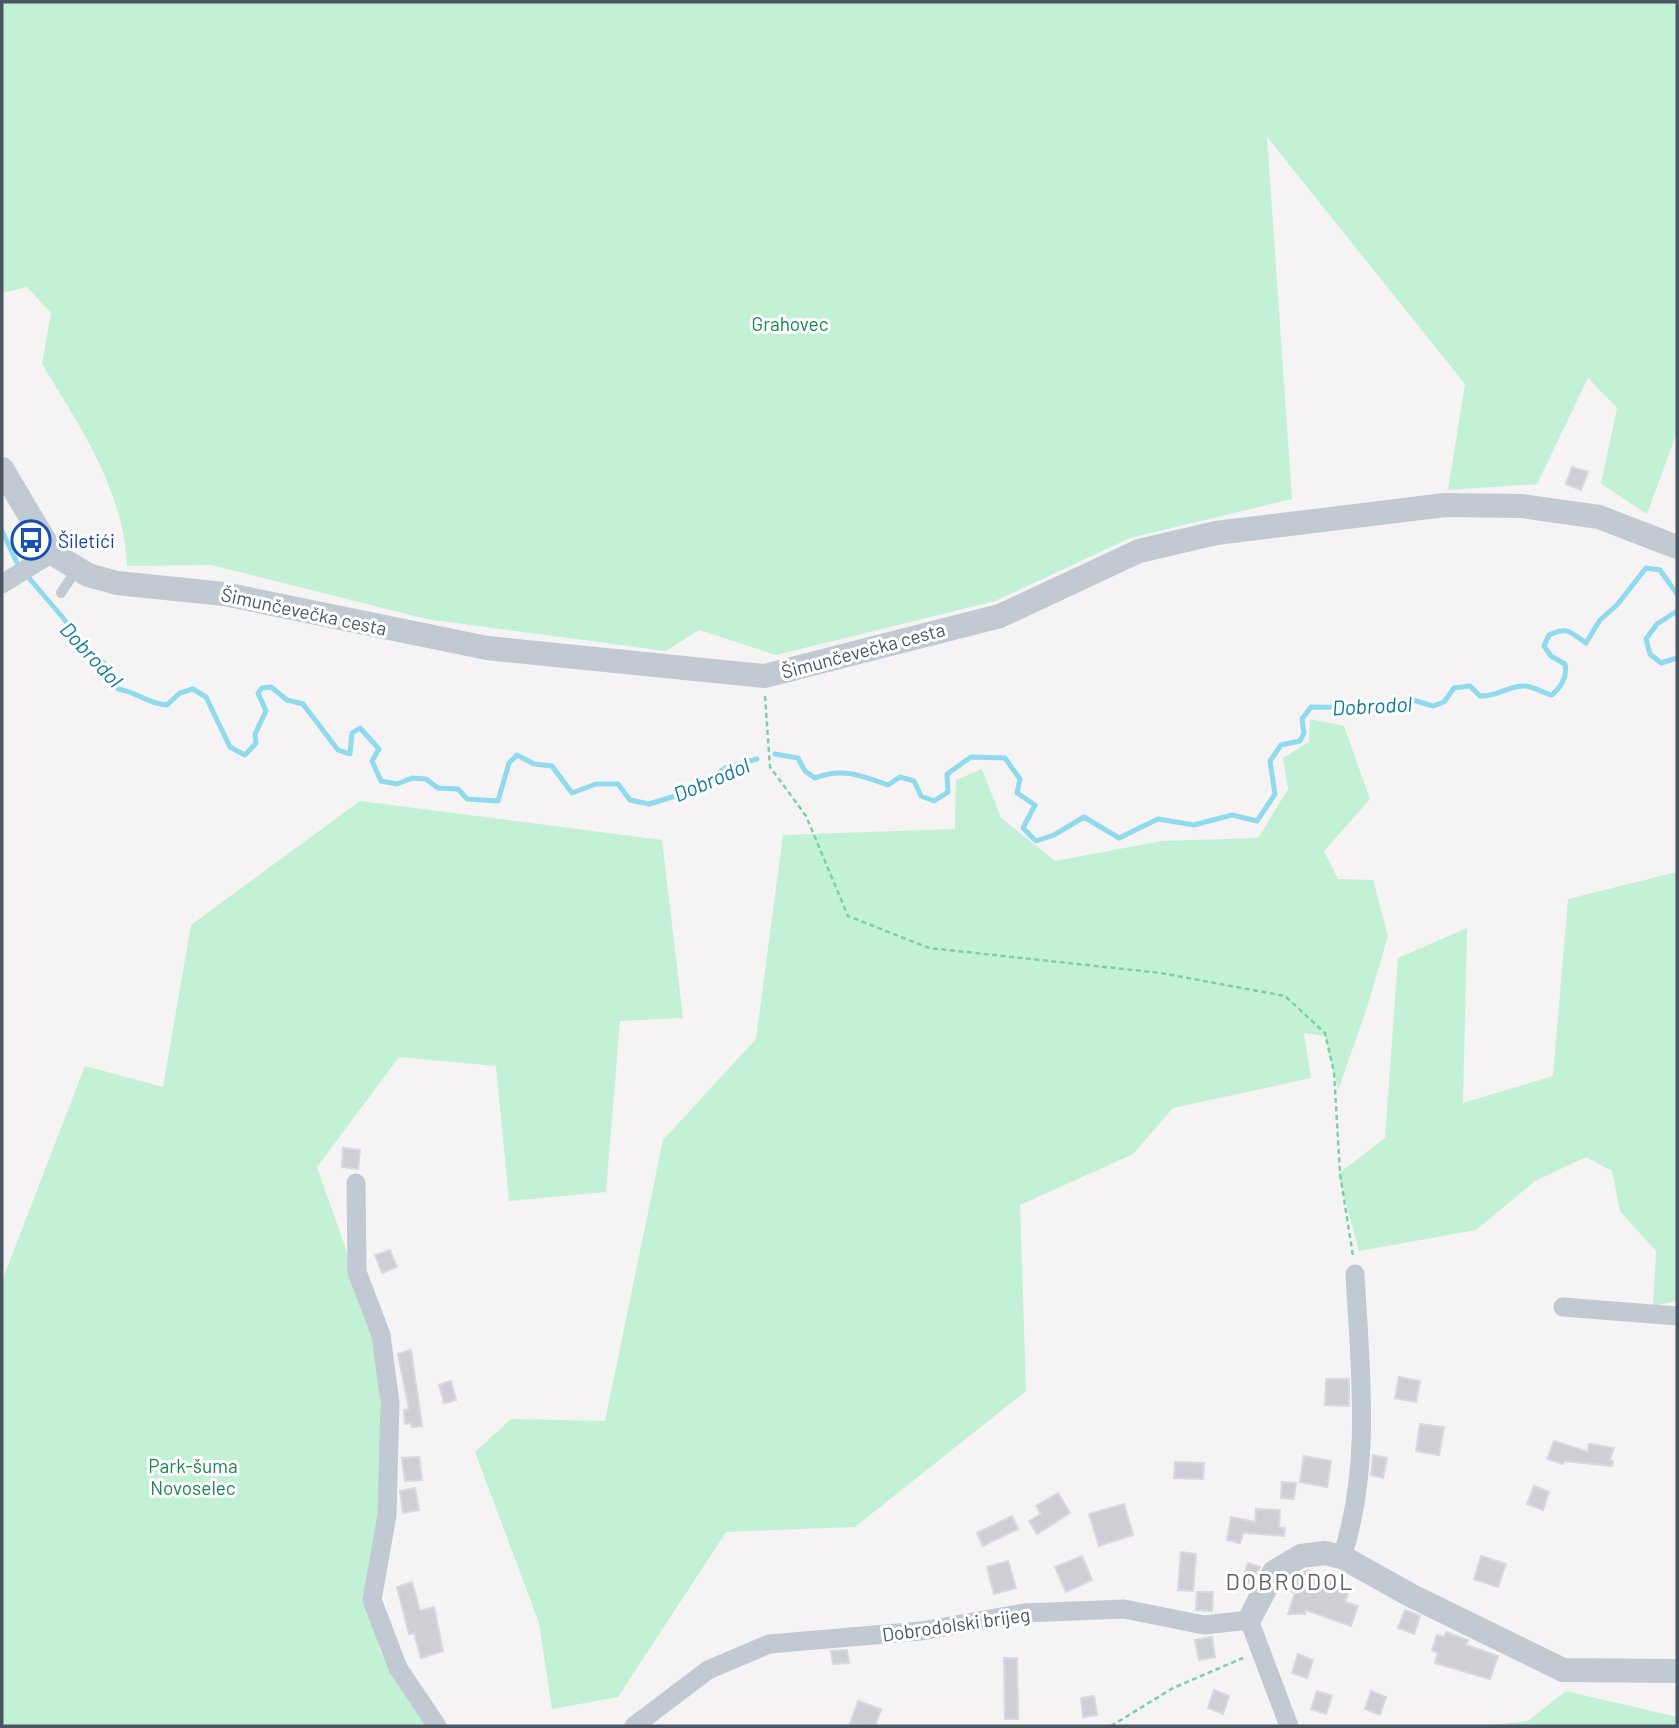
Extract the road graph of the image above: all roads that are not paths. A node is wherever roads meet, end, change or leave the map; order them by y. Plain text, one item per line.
1 (2, 469) edge
2 (1677, 547) edge
3 (42, 559) junction
4 (77, 569) junction
5 (8, 581) edge
6 (61, 593) dead end
7 (356, 1183) dead end
8 (1356, 1274) road end
9 (1563, 1307) dead end
10 (1677, 1316) edge
11 (1342, 1557) junction
12 (1249, 1620) junction
13 (1677, 1671) edge
14 (437, 1726) edge
15 (634, 1726) edge
16 (1289, 1726) edge

1 - 3 street, Šimunčevečka cesta
2 - 4 street, Šimunčevečka cesta
3 - 4 street, Šimunčevečka cesta
3 - 5 street
4 - 6 lane
7 - 14 street
8 - 11 street
9 - 10 street
11 - 12 street
11 - 13 street
12 - 15 street, Dobrodolski brijeg
12 - 16 street

